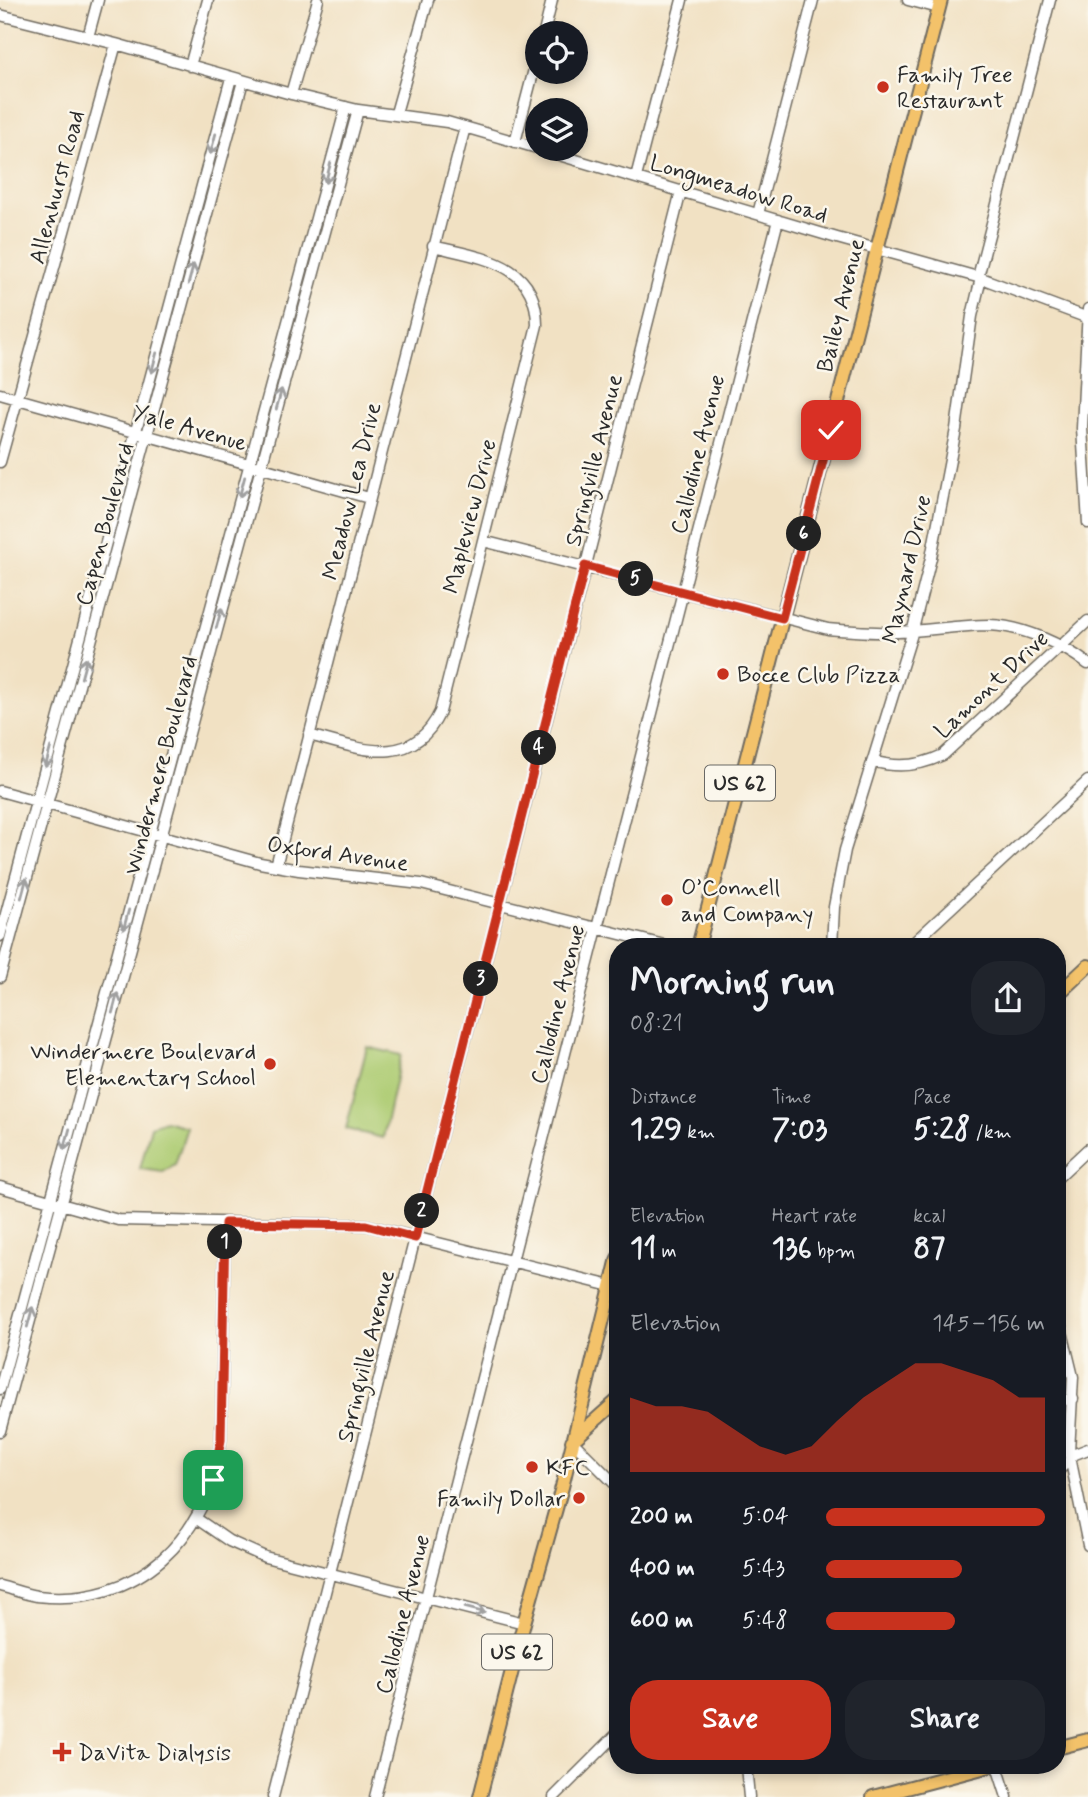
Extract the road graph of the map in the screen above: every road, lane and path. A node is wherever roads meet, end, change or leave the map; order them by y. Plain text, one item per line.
1 (98, 0) edge
2 (208, 0) edge
3 (318, 0) edge
4 (428, 0) edge
5 (552, 0) edge
6 (682, 0) edge
7 (813, 0) edge
8 (908, 0) edge
9 (1050, 0) edge
10 (940, 4) edge
11 (0, 15) edge
12 (547, 21) edge
13 (88, 37) junction
14 (116, 44) junction
15 (190, 66) junction
16 (231, 78) junction
17 (243, 81) junction
18 (530, 84) edge
19 (291, 94) junction
20 (346, 107) junction
21 (358, 110) junction
22 (396, 113) junction
23 (465, 127) junction
24 (516, 142) junction
25 (525, 144) edge
26 (582, 161) edge
27 (636, 177) junction
28 (681, 191) junction
29 (758, 214) junction
30 (778, 220) junction
31 (433, 246) junction
32 (875, 248) junction
33 (980, 277) junction
34 (1088, 309) edge
35 (1088, 318) edge
36 (0, 394) edge
37 (18, 399) junction
38 (136, 431) junction
39 (148, 435) junction
40 (0, 462) edge
41 (248, 464) junction
42 (260, 467) junction
43 (369, 498) junction
44 (1088, 523) edge
45 (483, 541) junction
46 (585, 566) junction
47 (682, 591) junction
48 (782, 618) junction
49 (1088, 621) edge
50 (912, 631) junction
51 (1060, 646) junction
52 (1088, 664) edge
53 (309, 735) junction
54 (873, 761) junction
55 (1088, 781) edge
56 (0, 791) edge
57 (41, 803) junction
58 (155, 835) junction
59 (276, 866) junction
60 (500, 902) junction
61 (597, 927) junction
62 (0, 936) edge
63 (639, 938) edge
64 (700, 938) edge
65 (832, 938) edge
66 (919, 938) edge
67 (1088, 966) edge
68 (0, 977) edge
69 (1066, 987) edge
70 (1088, 1149) edge
71 (1066, 1170) edge
72 (0, 1188) edge
73 (55, 1203) junction
74 (225, 1223) junction
75 (415, 1238) junction
76 (511, 1262) junction
77 (609, 1286) edge
78 (609, 1294) edge
79 (1066, 1342) edge
80 (0, 1390) edge
81 (583, 1393) junction
82 (1066, 1399) edge
83 (1073, 1399) junction
84 (609, 1404) edge
85 (609, 1408) edge
86 (0, 1431) edge
87 (572, 1441) junction
88 (1088, 1449) edge
89 (1070, 1459) junction
90 (1066, 1463) edge
91 (609, 1478) edge
92 (197, 1518) junction
93 (1088, 1545) edge
94 (330, 1574) junction
95 (0, 1586) edge
96 (426, 1597) junction
97 (524, 1623) junction
98 (1088, 1740) edge
99 (609, 1742) edge
100 (1066, 1746) edge
101 (747, 1774) edge
102 (960, 1774) edge
103 (1000, 1774) edge
104 (273, 1797) edge
105 (375, 1797) edge
106 (480, 1797) edge
107 (554, 1797) edge
108 (748, 1797) edge
109 (873, 1797) edge
110 (1007, 1797) edge

1 - 13 street
2 - 15 street
3 - 19 street
4 - 22 street
5 - 12 street
6 - 27 street
7 - 29 street
8 - 10 street
9 - 33 street, Maynard Drive
10 - 32 main road, Bailey Avenue / US 62
11 - 13 street, Longmeadow Road
13 - 14 street, Longmeadow Road
14 - 15 street, Longmeadow Road
14 - 37 street, Allenhurst Road
15 - 16 street, Longmeadow Road
16 - 17 street, Longmeadow Road
16 -> 38 street, Capen Boulevard
17 - 19 street, Longmeadow Road
39 -> 17 street, Capen Boulevard
18 - 24 street
19 - 20 street, Longmeadow Road
20 - 21 street, Longmeadow Road
20 -> 41 street, Windermere Boulevard
21 - 22 street, Longmeadow Road
42 -> 21 street, Windermere Boulevard
22 - 23 street, Longmeadow Road
23 - 24 street, Longmeadow Road
23 - 31 street, Meadow Lea Drive
24 - 25 street, Longmeadow Road
26 - 27 street, Longmeadow Road
27 - 28 street, Longmeadow Road
28 - 29 street, Longmeadow Road
28 - 46 street, Springville Avenue
29 - 30 street, Longmeadow Road
30 - 32 street, Longmeadow Road
30 - 47 street, Callodine Avenue
31 - 43 street, Meadow Lea Drive
31 - 45 street, Mapleview Drive
32 - 33 street, Longmeadow Road
32 - 48 main road, Bailey Avenue / US 62
33 - 35 street, Longmeadow Road
33 - 50 street, Maynard Drive
34 - 35 street
35 - 44 street
36 - 37 street, Yale Avenue
37 - 38 street, Yale Avenue
37 - 40 street, Allenhurst Road
38 - 39 street, Yale Avenue
38 -> 57 street, Capen Boulevard
39 - 41 street, Yale Avenue
57 -> 39 street, Capen Boulevard
41 - 42 street, Yale Avenue
41 -> 58 street, Windermere Boulevard
42 - 43 street, Yale Avenue
58 -> 42 street, Windermere Boulevard
43 - 53 street, Meadow Lea Drive
45 - 46 street
45 - 53 street, Mapleview Drive
46 - 47 street
46 - 60 street, Springville Avenue
47 - 48 street
47 - 61 street, Callodine Avenue
48 - 50 street
48 - 64 main road, Bailey Avenue / US 62
49 - 51 street, Lamont Drive
50 - 51 street
50 - 54 street, Maynard Drive
51 - 52 street
51 - 54 street, Lamont Drive
53 - 59 street, Meadow Lea Drive
54 - 65 street, Maynard Drive
55 - 66 street
56 - 57 street, Oxford Avenue
57 - 58 street, Oxford Avenue
57 - 62 street, Capen Boulevard
68 -> 57 street, Capen Boulevard
58 - 59 street, Oxford Avenue
58 - 73 street, Windermere Boulevard
59 - 60 street, Oxford Avenue
60 - 61 street, Oxford Avenue
60 - 75 street, Springville Avenue
61 - 63 street, Oxford Avenue
61 - 76 street, Callodine Avenue
67 - 69 main road
70 - 71 street
72 - 73 street
73 - 74 street
73 - 80 street, Windermere Boulevard
86 -> 73 street, Windermere Boulevard
74 - 75 street
74 - 92 street
75 - 76 street
75 - 94 street, Springville Avenue
76 - 77 street
76 - 96 street, Callodine Avenue
78 - 81 main road, US 62
79 - 83 street
81 - 84 main road
81 - 87 main road, US 62
82 - 83 street
83 - 89 street
85 - 87 main road
87 - 91 street
87 - 97 main road, US 62
88 - 89 street
89 - 90 street
89 - 93 street
92 - 94 street
92 - 95 street
94 - 96 street
94 - 104 street, Springville Avenue
96 -> 97 street
96 - 105 street, Callodine Avenue
97 - 106 main road, US 62
98 - 100 main road
99 - 107 street
101 - 108 street
102 - 109 main road
103 - 110 street

